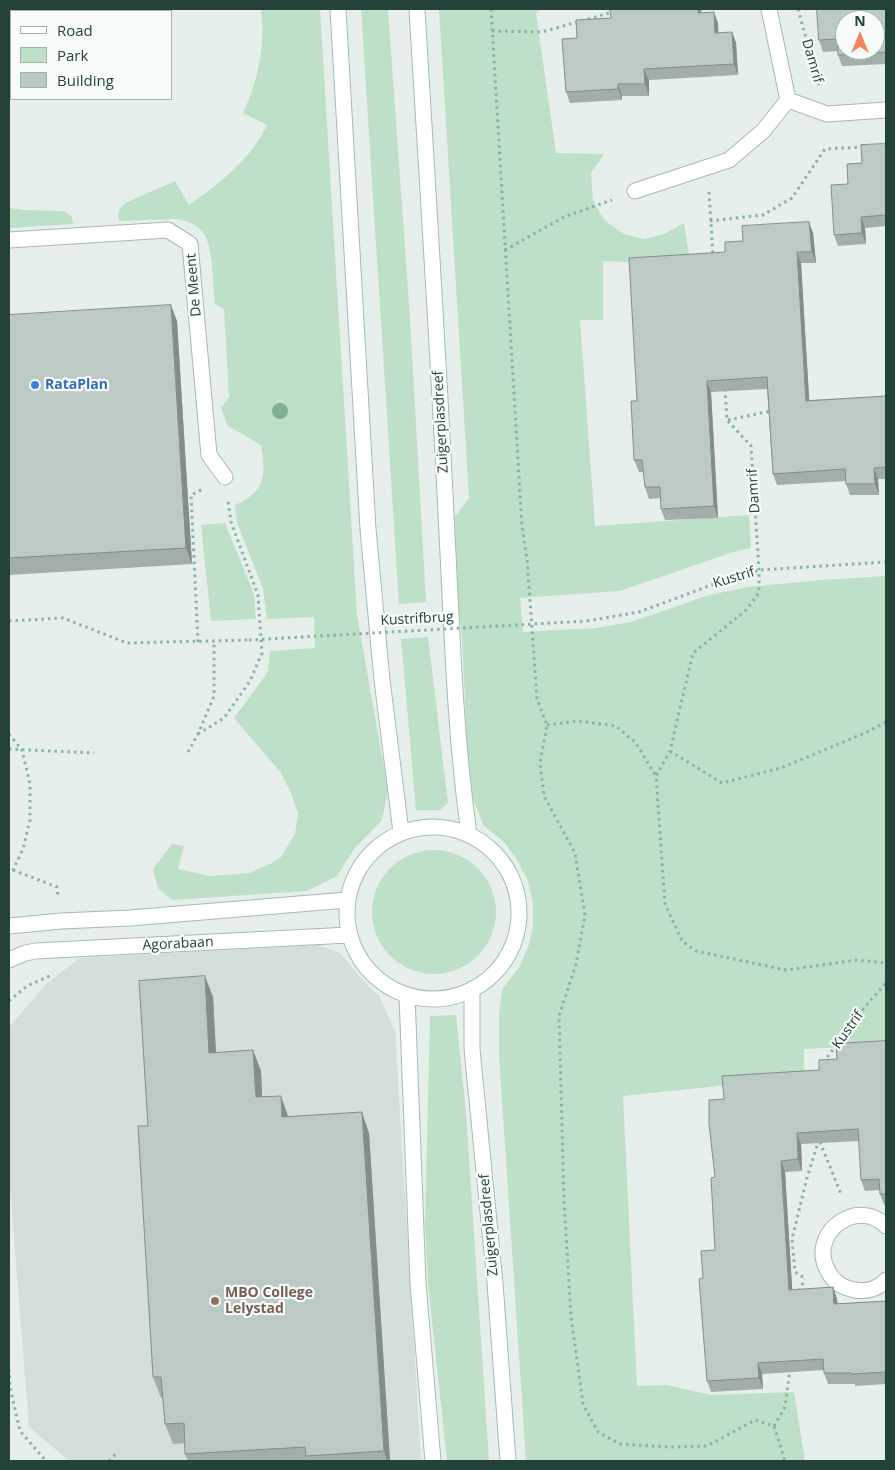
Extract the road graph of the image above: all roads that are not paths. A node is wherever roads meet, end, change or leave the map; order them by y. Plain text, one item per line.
1 (338, 9) edge
2 (417, 9) edge
3 (769, 9) edge
4 (788, 100) junction
5 (886, 110) edge
6 (635, 191) road end
7 (9, 240) edge
8 (225, 477) road end
9 (401, 832) junction
10 (469, 834) junction
11 (347, 900) junction
12 (9, 926) edge
13 (349, 935) junction
14 (9, 960) edge
15 (472, 989) junction
16 (407, 995) junction
17 (886, 1226) edge
18 (886, 1280) edge
19 (433, 1461) edge
20 (508, 1461) edge

1 - 9 main road
2 - 10 main road, Zuigerplasdreef
3 - 4 main road
4 - 5 main road
4 - 6 main road
7 - 8 main road, De Meent
9 - 10 main road
9 - 11 main road
10 - 15 main road
11 - 12 main road, Agorabaan
11 - 13 main road
13 - 14 main road, Agorabaan
13 - 16 main road
15 - 16 main road
15 - 20 main road, Zuigerplasdreef
16 - 19 main road
17 - 18 main road

